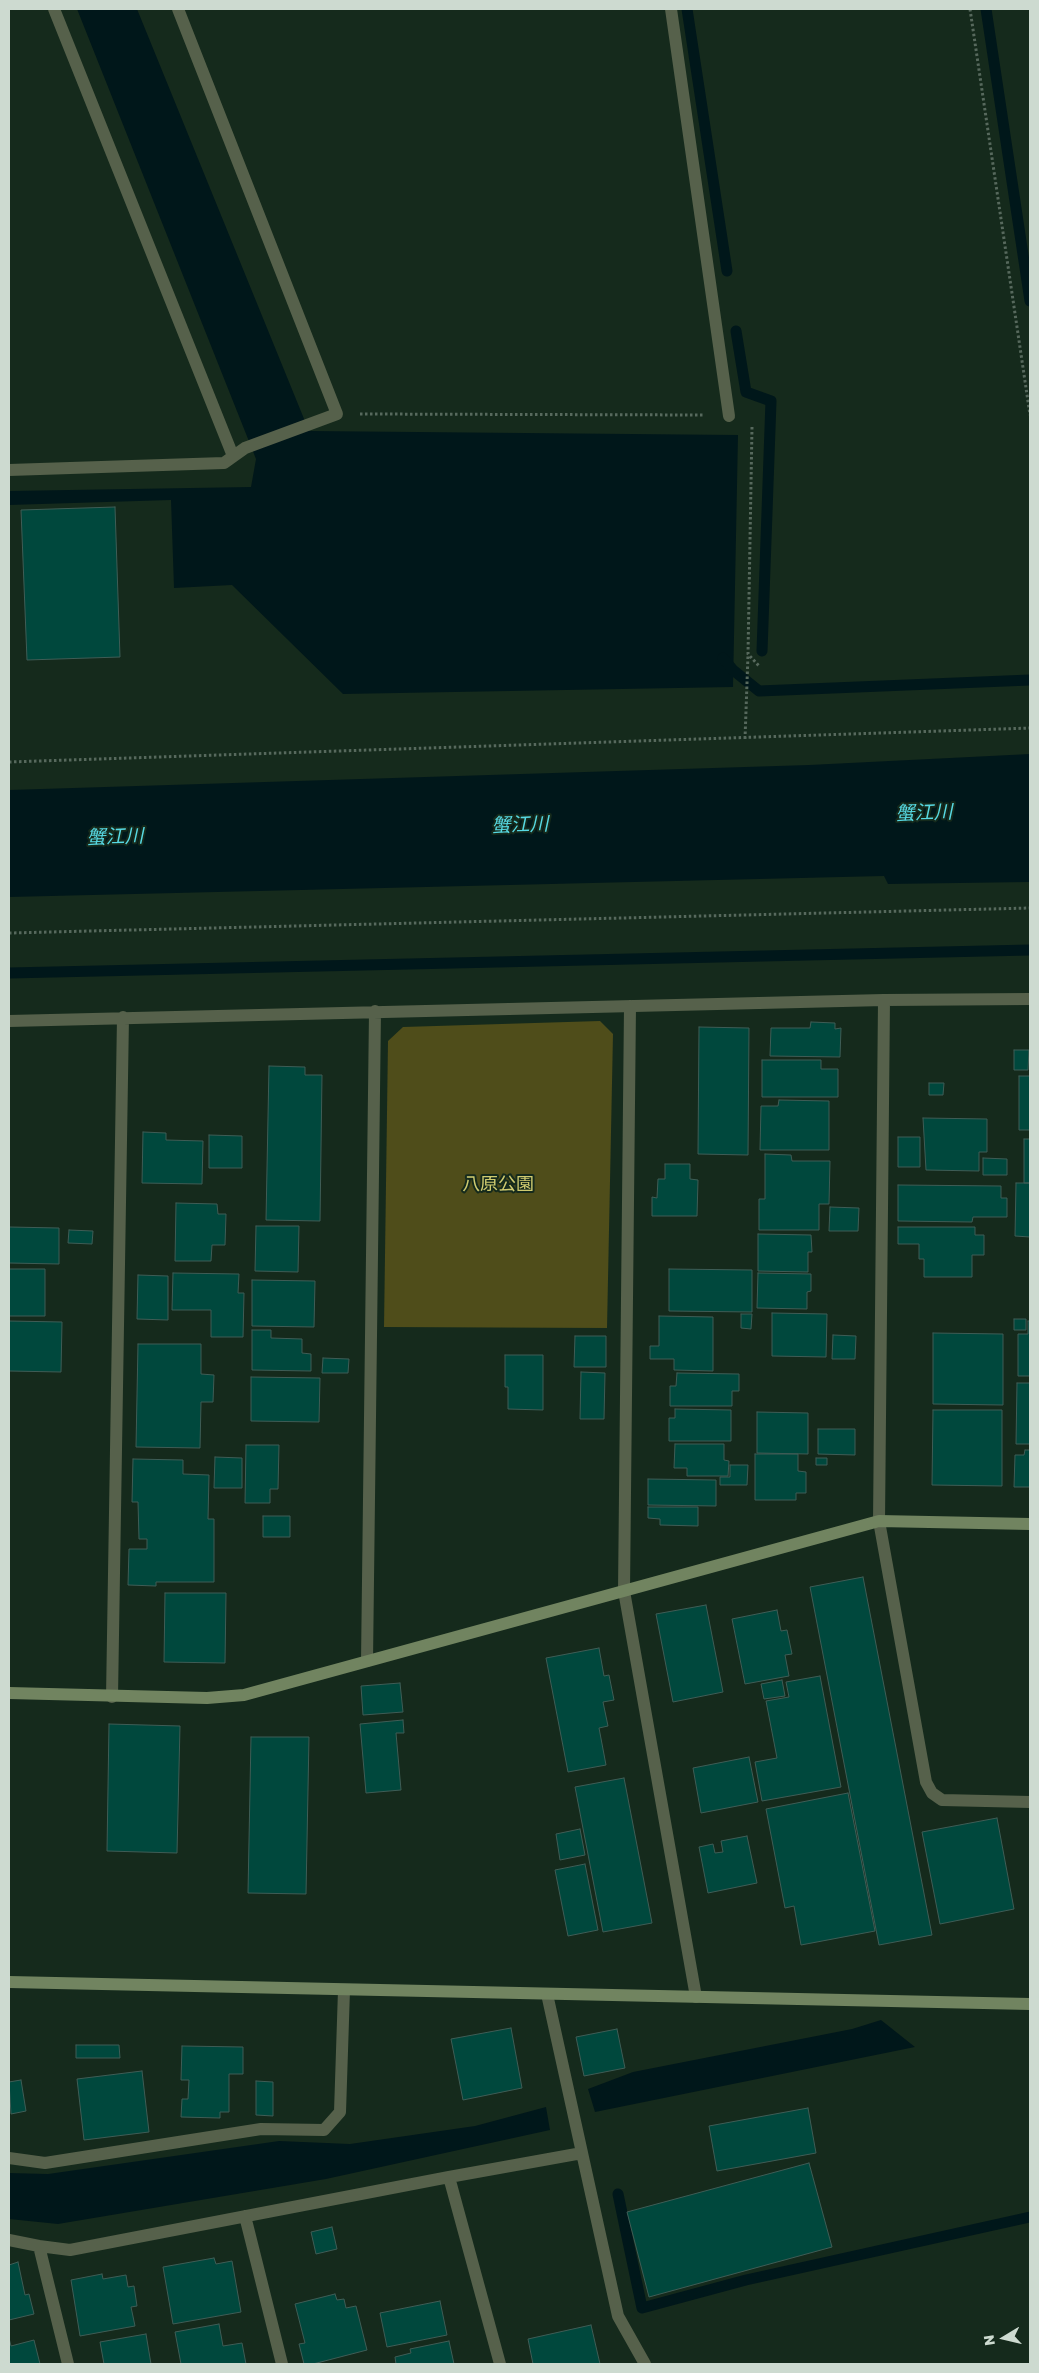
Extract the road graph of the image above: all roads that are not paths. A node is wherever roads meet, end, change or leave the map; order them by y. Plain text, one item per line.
1 (54, 9) edge
2 (178, 9) edge
3 (671, 9) edge
4 (729, 416) road end
5 (233, 456) junction
6 (9, 470) edge
7 (1030, 998) edge
8 (884, 1000) junction
9 (630, 1006) junction
10 (376, 1011) junction
11 (123, 1017) junction
12 (9, 1021) edge
13 (879, 1521) junction
14 (1030, 1524) edge
15 (624, 1591) junction
16 (367, 1661) junction
17 (9, 1693) edge
18 (112, 1697) junction
19 (1030, 1802) edge
20 (9, 1982) edge
21 (344, 1990) junction
22 (547, 1994) junction
23 (696, 1997) junction
24 (1030, 2004) edge
25 (582, 2153) junction
26 (9, 2158) edge
27 (449, 2177) junction
28 (245, 2216) junction
29 (9, 2240) edge
30 (39, 2246) junction
31 (68, 2364) edge
32 (282, 2364) edge
33 (500, 2364) edge
34 (645, 2364) edge

1 - 5 street
2 - 5 street
3 - 4 street
5 - 6 street
7 - 8 street
8 - 9 street
8 - 13 street
9 - 10 street
9 - 15 street
10 - 11 street
10 - 16 street
11 - 12 street
11 - 18 street
13 - 14 street
13 - 15 street
13 - 19 street
15 - 16 street
15 - 23 street
16 - 18 street
17 - 18 street
20 - 21 street
21 - 22 street
21 - 26 street
22 - 23 street
22 - 25 street
23 - 24 street
25 - 27 street
25 - 34 street
27 - 28 street
27 - 33 street
28 - 30 street
28 - 32 street
29 - 30 street
30 - 31 street

